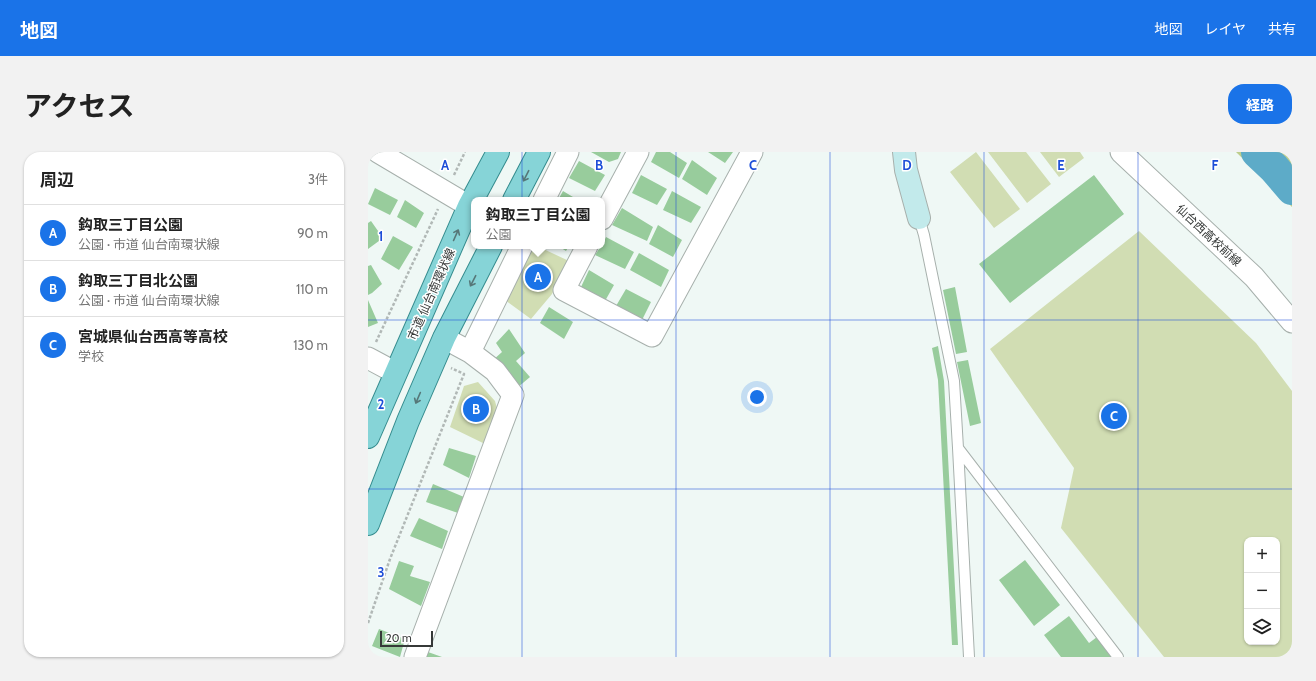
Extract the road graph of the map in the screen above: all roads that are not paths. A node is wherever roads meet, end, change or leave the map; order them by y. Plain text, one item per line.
1 (378, 152) edge
2 (498, 152) edge
3 (539, 152) edge
4 (568, 152) edge
5 (638, 152) edge
6 (752, 152) edge
7 (904, 152) edge
8 (1121, 152) edge
9 (474, 197) edge
10 (516, 197) edge
11 (546, 197) edge
12 (471, 202) edge
13 (469, 206) junction
14 (605, 213) edge
15 (919, 218) joint
16 (488, 249) edge
17 (521, 249) edge
18 (585, 249) edge
19 (1292, 322) edge
20 (444, 338) junction
21 (470, 352) junction
22 (368, 358) edge
23 (396, 373) junction
24 (368, 438) edge
25 (958, 448) junction
26 (368, 524) edge
27 (415, 657) edge
28 (969, 657) edge
29 (1118, 657) edge

1 - 13 street
2 - 9 main road, 市道 仙台南環状線
3 -> 10 main road
4 - 11 street
5 - 14 street
6 - 18 street
7 - 15 street
8 - 19 street, 仙台西高校前線
12 - 13 main road, 市道 仙台南環状線
23 -> 13 main road, 市道 仙台南環状線
15 - 25 lane
16 -> 20 main road
17 - 21 street
20 - 21 street
20 -> 26 main road
21 - 27 street
22 - 23 street
23 - 24 main road, 市道 仙台南環状線
25 - 28 lane
25 - 29 lane

